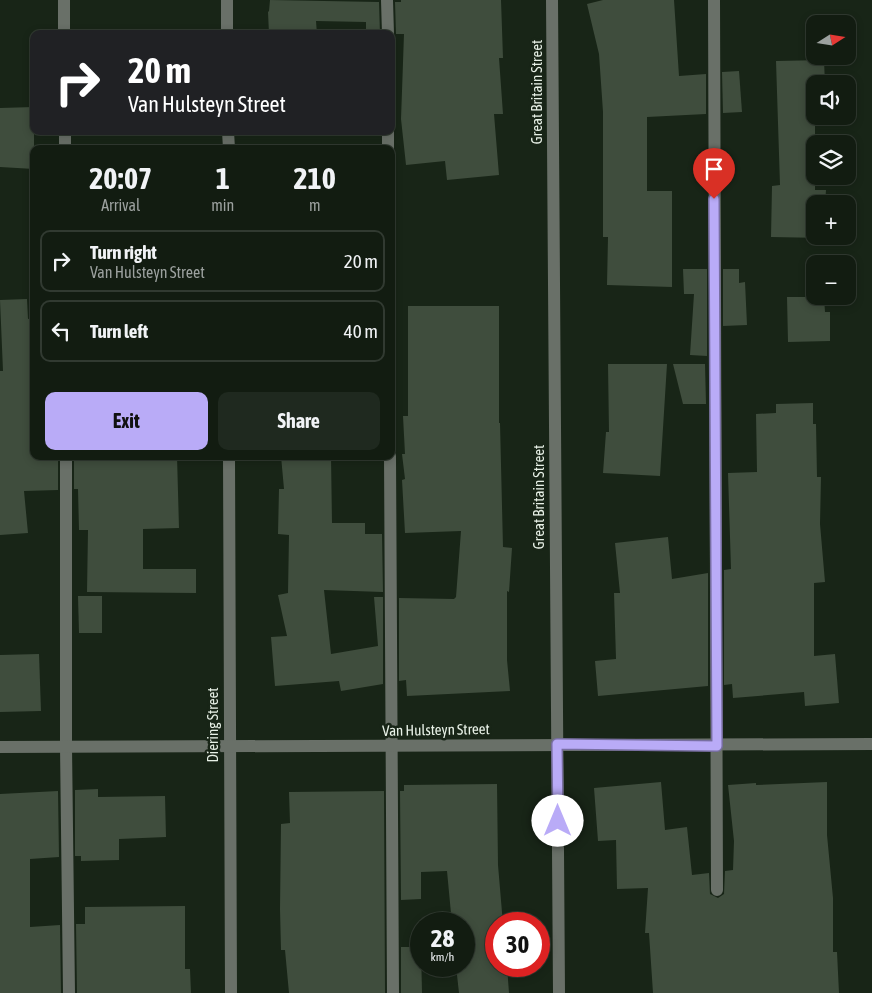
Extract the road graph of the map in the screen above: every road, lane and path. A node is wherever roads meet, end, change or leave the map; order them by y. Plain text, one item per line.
1 (64, 0) edge
2 (227, 0) edge
3 (388, 0) edge
4 (552, 0) edge
5 (714, 0) edge
6 (64, 30) edge
7 (227, 30) edge
8 (388, 30) edge
9 (66, 460) edge
10 (229, 460) edge
11 (390, 460) edge
12 (557, 744) junction
13 (872, 744) edge
14 (66, 746) junction
15 (717, 746) junction
16 (0, 747) edge
17 (229, 747) junction
18 (392, 747) junction
19 (717, 890) dead end
20 (69, 993) edge
21 (231, 993) edge
22 (393, 993) edge
23 (559, 993) edge

1 - 6 street
2 - 7 street
3 - 8 street
4 - 12 street, Great Britain Street
5 - 15 street
9 - 14 street
10 - 17 street, Diering Street
11 - 18 street
12 - 15 street, Van Hulsteyn Street
12 - 18 street, Van Hulsteyn Street
12 - 23 street, Great Britain Street
13 - 15 street, Van Hulsteyn Street
14 - 16 street, Van Hulsteyn Street
14 - 17 street, Van Hulsteyn Street
14 - 20 street
15 - 19 street
17 - 18 street, Van Hulsteyn Street
17 - 21 street, Diering Street
18 - 22 street

